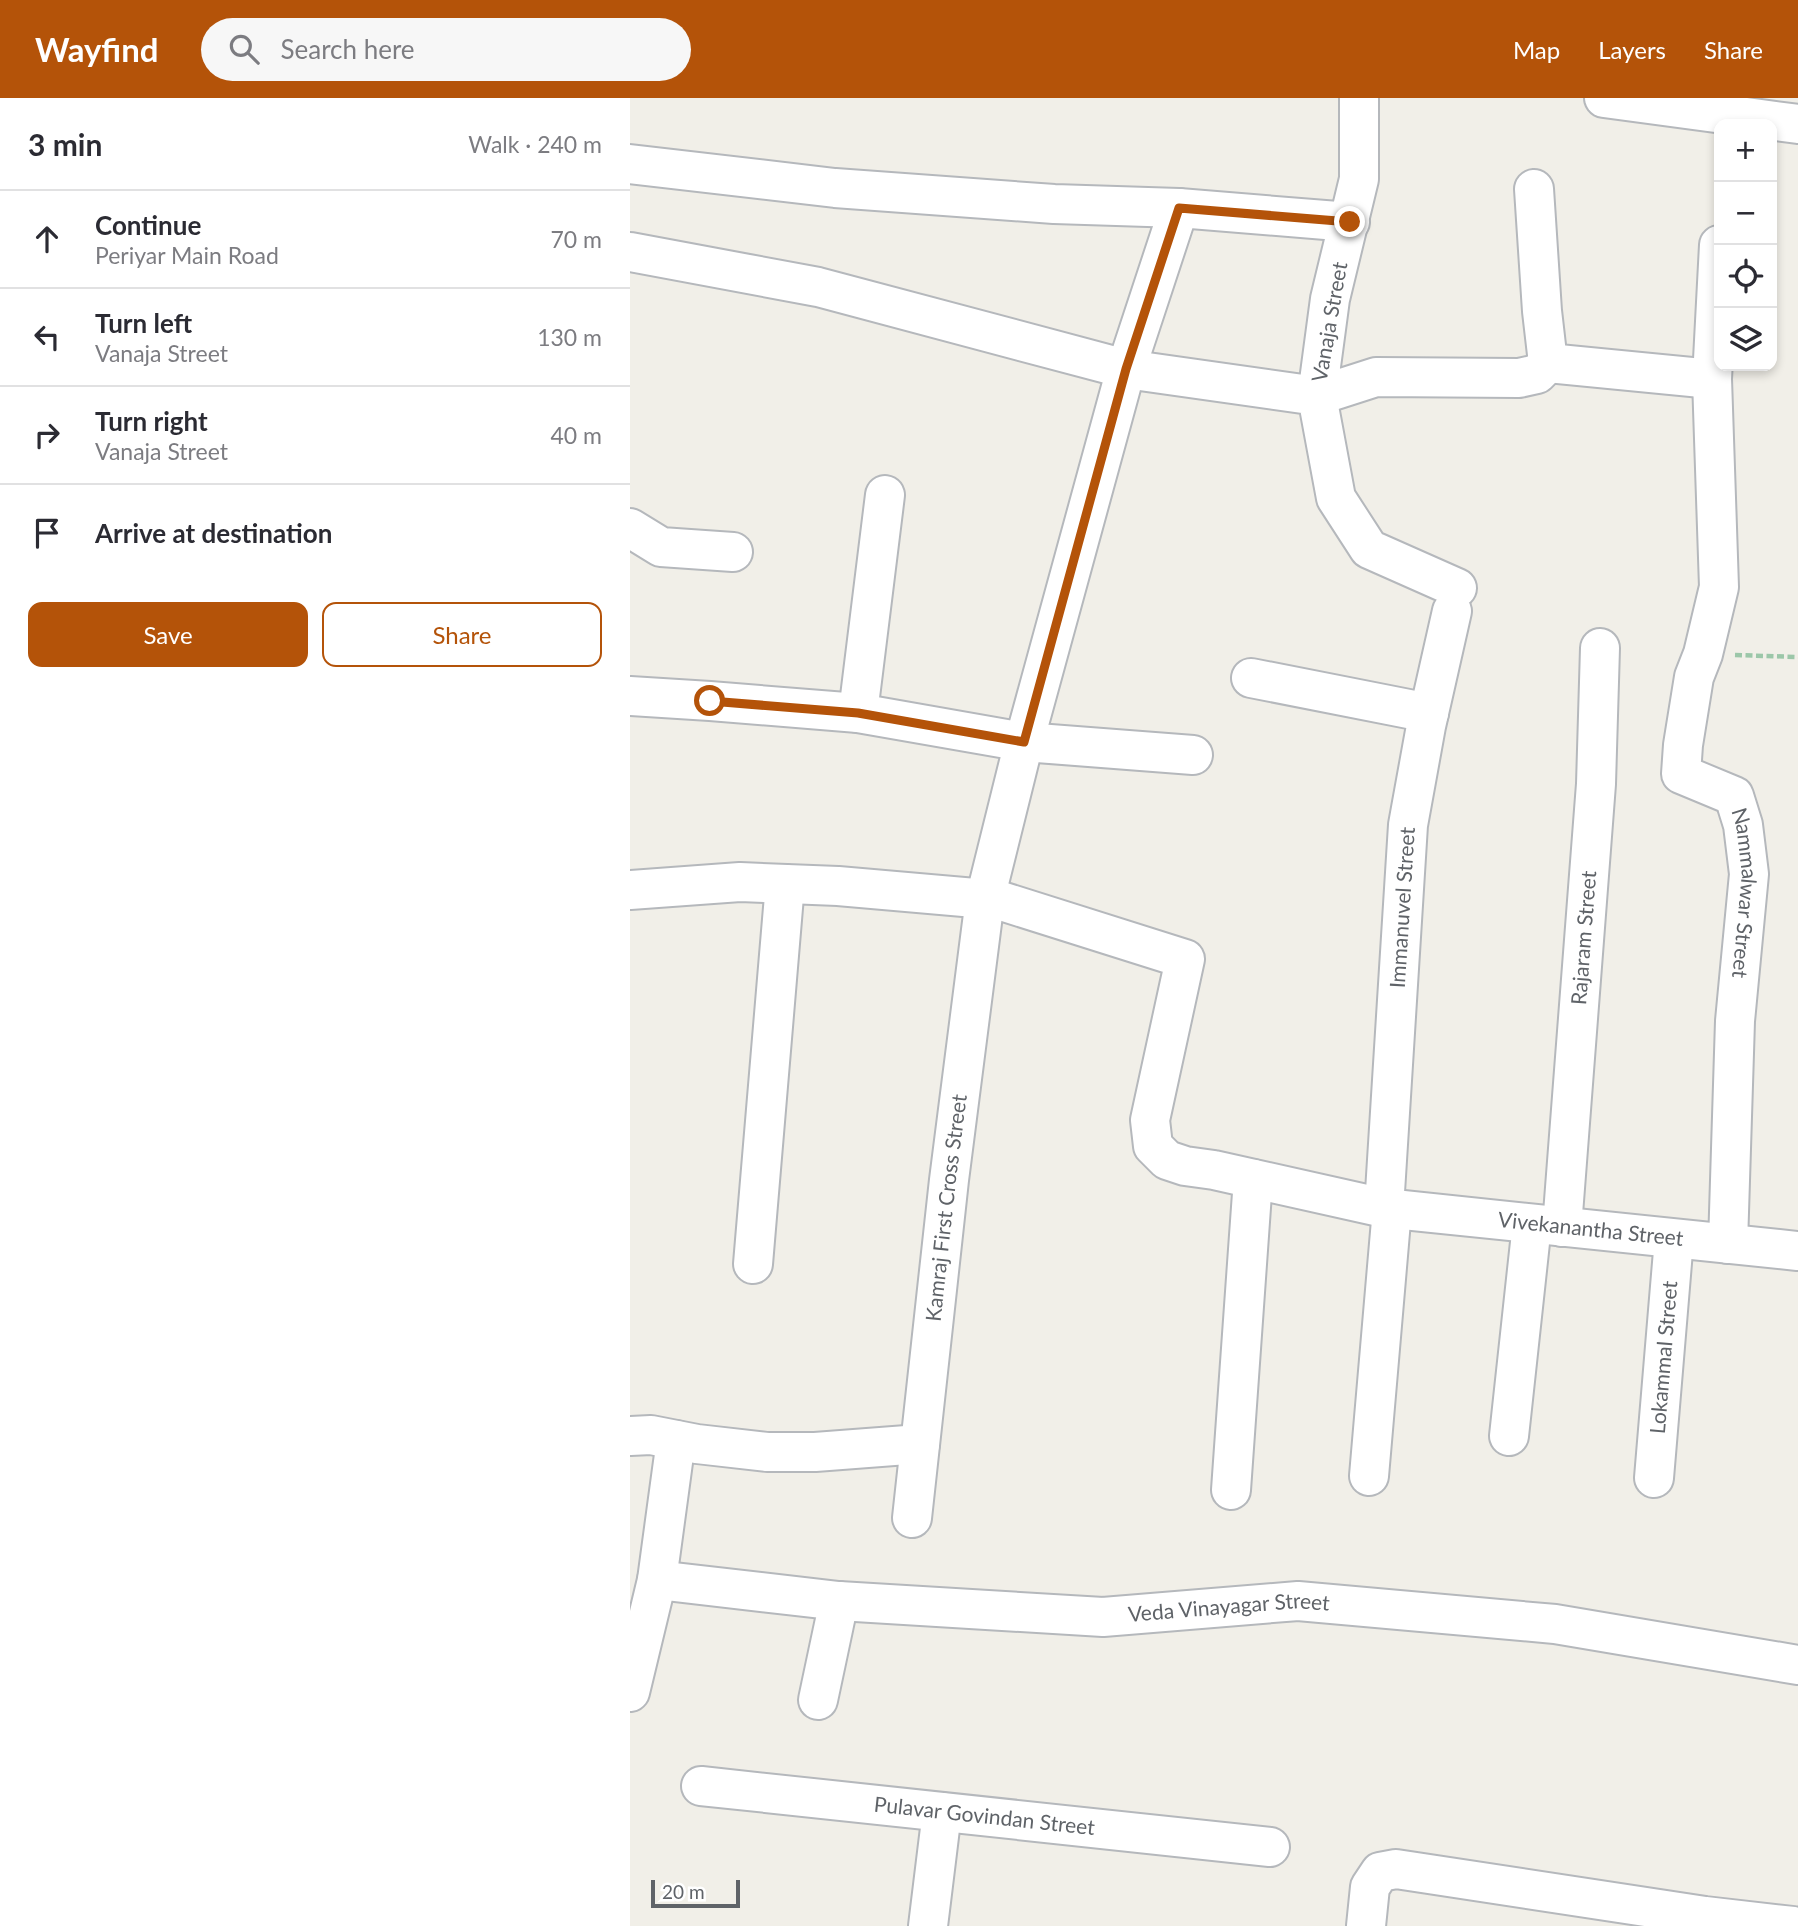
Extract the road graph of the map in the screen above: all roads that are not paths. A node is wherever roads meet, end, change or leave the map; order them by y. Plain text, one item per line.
1 (1359, 98) edge
2 (1604, 98) edge
3 (1687, 104) edge
4 (1724, 119) edge
5 (1777, 123) edge
6 (1798, 124) edge
7 (630, 164) edge
8 (1534, 189) dead end
9 (1179, 208) junction
10 (1350, 222) junction
11 (630, 253) edge
12 (1716, 308) edge
13 (1548, 363) junction
14 (1126, 369) junction
15 (1712, 379) junction
16 (1317, 396) junction
17 (885, 495) dead end
18 (630, 528) edge
19 (733, 552) dead end
20 (1455, 599) joint
21 (1600, 648) dead end
22 (1251, 678) dead end
23 (630, 696) edge
24 (858, 713) junction
25 (1429, 713) junction
26 (1024, 742) junction
27 (1193, 755) dead end
28 (785, 884) junction
29 (630, 890) edge
30 (985, 899) junction
31 (1253, 1179) junction
32 (1388, 1209) junction
33 (1547, 1225) junction
34 (1674, 1238) junction
35 (1728, 1244) junction
36 (1798, 1251) edge
37 (753, 1265) dead end
38 (630, 1436) edge
39 (1509, 1436) dead end
40 (676, 1440) junction
41 (920, 1444) junction
42 (1369, 1476) dead end
43 (1654, 1478) dead end
44 (1231, 1490) dead end
45 (912, 1518) dead end
46 (839, 1601) junction
47 (645, 1602) edge
48 (1798, 1665) edge
49 (630, 1692) edge
50 (818, 1700) dead end
51 (701, 1786) dead end
52 (942, 1812) junction
53 (1270, 1847) dead end
54 (928, 1926) edge
55 (1366, 1926) edge
56 (1793, 1926) edge

1 - 10 street, Vanaja Street
2 - 3 street
3 - 4 street
5 - 6 street
7 - 9 street
8 - 13 street
9 - 10 street
9 - 14 street
10 - 16 street, Vanaja Street
11 - 14 street
12 - 15 street, Nammalwar Street
13 - 15 street
13 - 16 street
14 - 16 street
14 - 26 street
15 - 35 street, Nammalwar Street
16 - 20 street, Vanaja Street
17 - 24 street
18 - 19 street
20 - 25 street, Immanuvel Street
21 - 33 street, Rajaram Street
22 - 25 street
23 - 24 street
24 - 26 street
25 - 32 street, Immanuvel Street
26 - 27 street
26 - 30 street, Kamraj First Cross Street
28 - 29 street
28 - 30 street
28 - 37 street
30 - 31 street, Vivekanantha Street
30 - 41 street, Kamraj First Cross Street
31 - 32 street, Vivekanantha Street
31 - 44 street
32 - 33 street, Vivekanantha Street
32 - 42 street, Immanuvel Street
33 - 34 street, Vivekanantha Street
33 - 39 street, Rajaram Street
34 - 35 street, Vivekanantha Street
34 - 43 street, Lokammal Street
35 - 36 street, Vivekanantha Street
38 - 40 street
40 - 41 street
40 - 47 street
41 - 45 street, Kamraj First Cross Street
46 - 47 street, Veda Vinayagar Street
46 - 48 street, Veda Vinayagar Street
46 - 50 street
47 - 49 street
51 - 52 street, Pulavar Govindan Street
52 - 53 street, Pulavar Govindan Street
52 - 54 street
55 - 56 street

